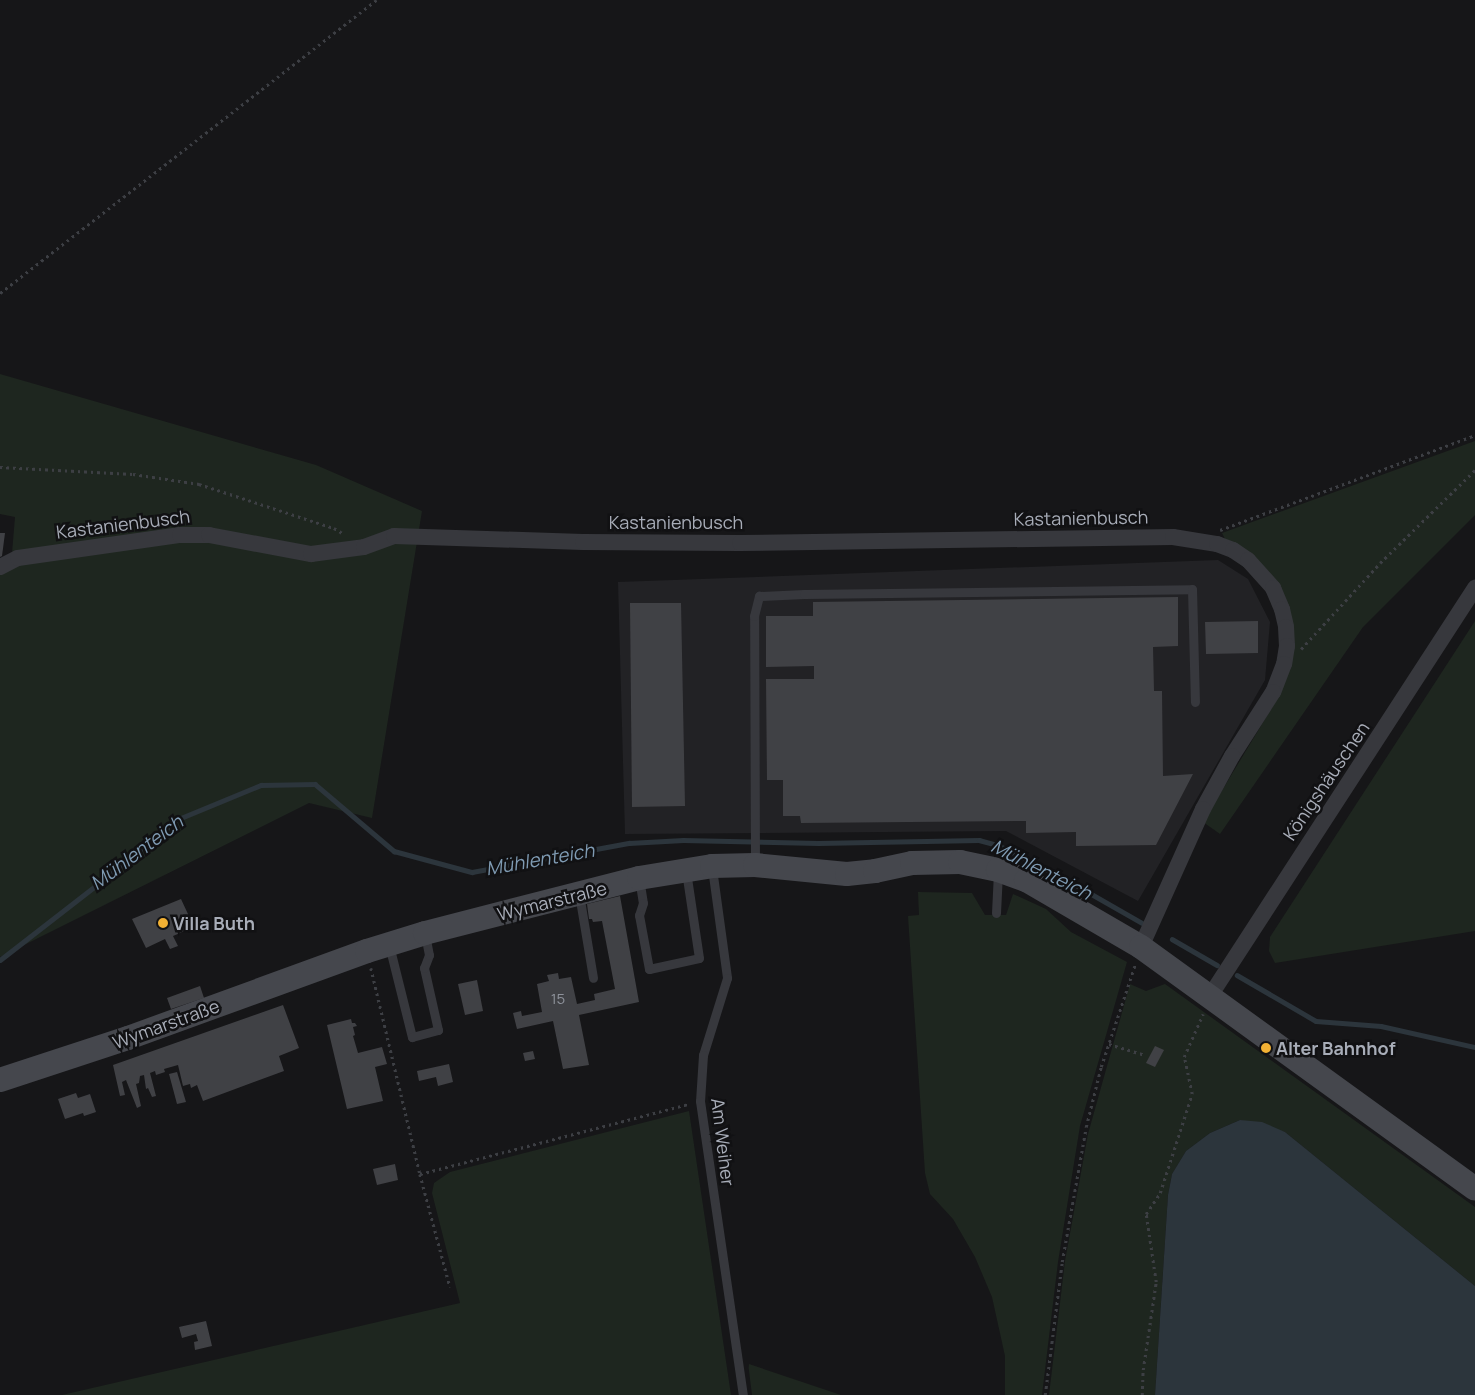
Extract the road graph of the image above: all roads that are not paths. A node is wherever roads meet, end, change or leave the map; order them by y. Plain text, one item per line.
1 (0, 567) edge
2 (1475, 588) edge
3 (1195, 702) dead end
4 (755, 858) junction
5 (712, 866) junction
6 (685, 870) junction
7 (998, 870) junction
8 (639, 878) junction
9 (578, 894) junction
10 (996, 913) dead end
11 (425, 933) junction
12 (1141, 947) junction
13 (378, 948) junction
14 (593, 978) dead end
15 (1210, 996) junction
16 (0, 1080) edge
17 (1475, 1189) edge
18 (743, 1395) edge

1 - 12 street, Kastanienbusch
2 - 15 street, Königshäuschen
3 - 4 lane
4 - 5 main road, Wymarstraße
4 - 7 main road, Wymarstraße
5 - 6 main road, Wymarstraße
5 - 18 lane, Am Weiher
6 - 8 main road, Wymarstraße
6 - 8 lane
7 - 10 lane
7 - 12 main road, Wymarstraße
8 - 9 main road, Wymarstraße
9 - 11 main road, Wymarstraße
9 - 14 lane
11 - 13 main road, Wymarstraße
11 - 13 lane
12 - 15 main road, Wymarstraße
13 - 16 main road, Wymarstraße
15 - 17 main road, Wymarstraße

